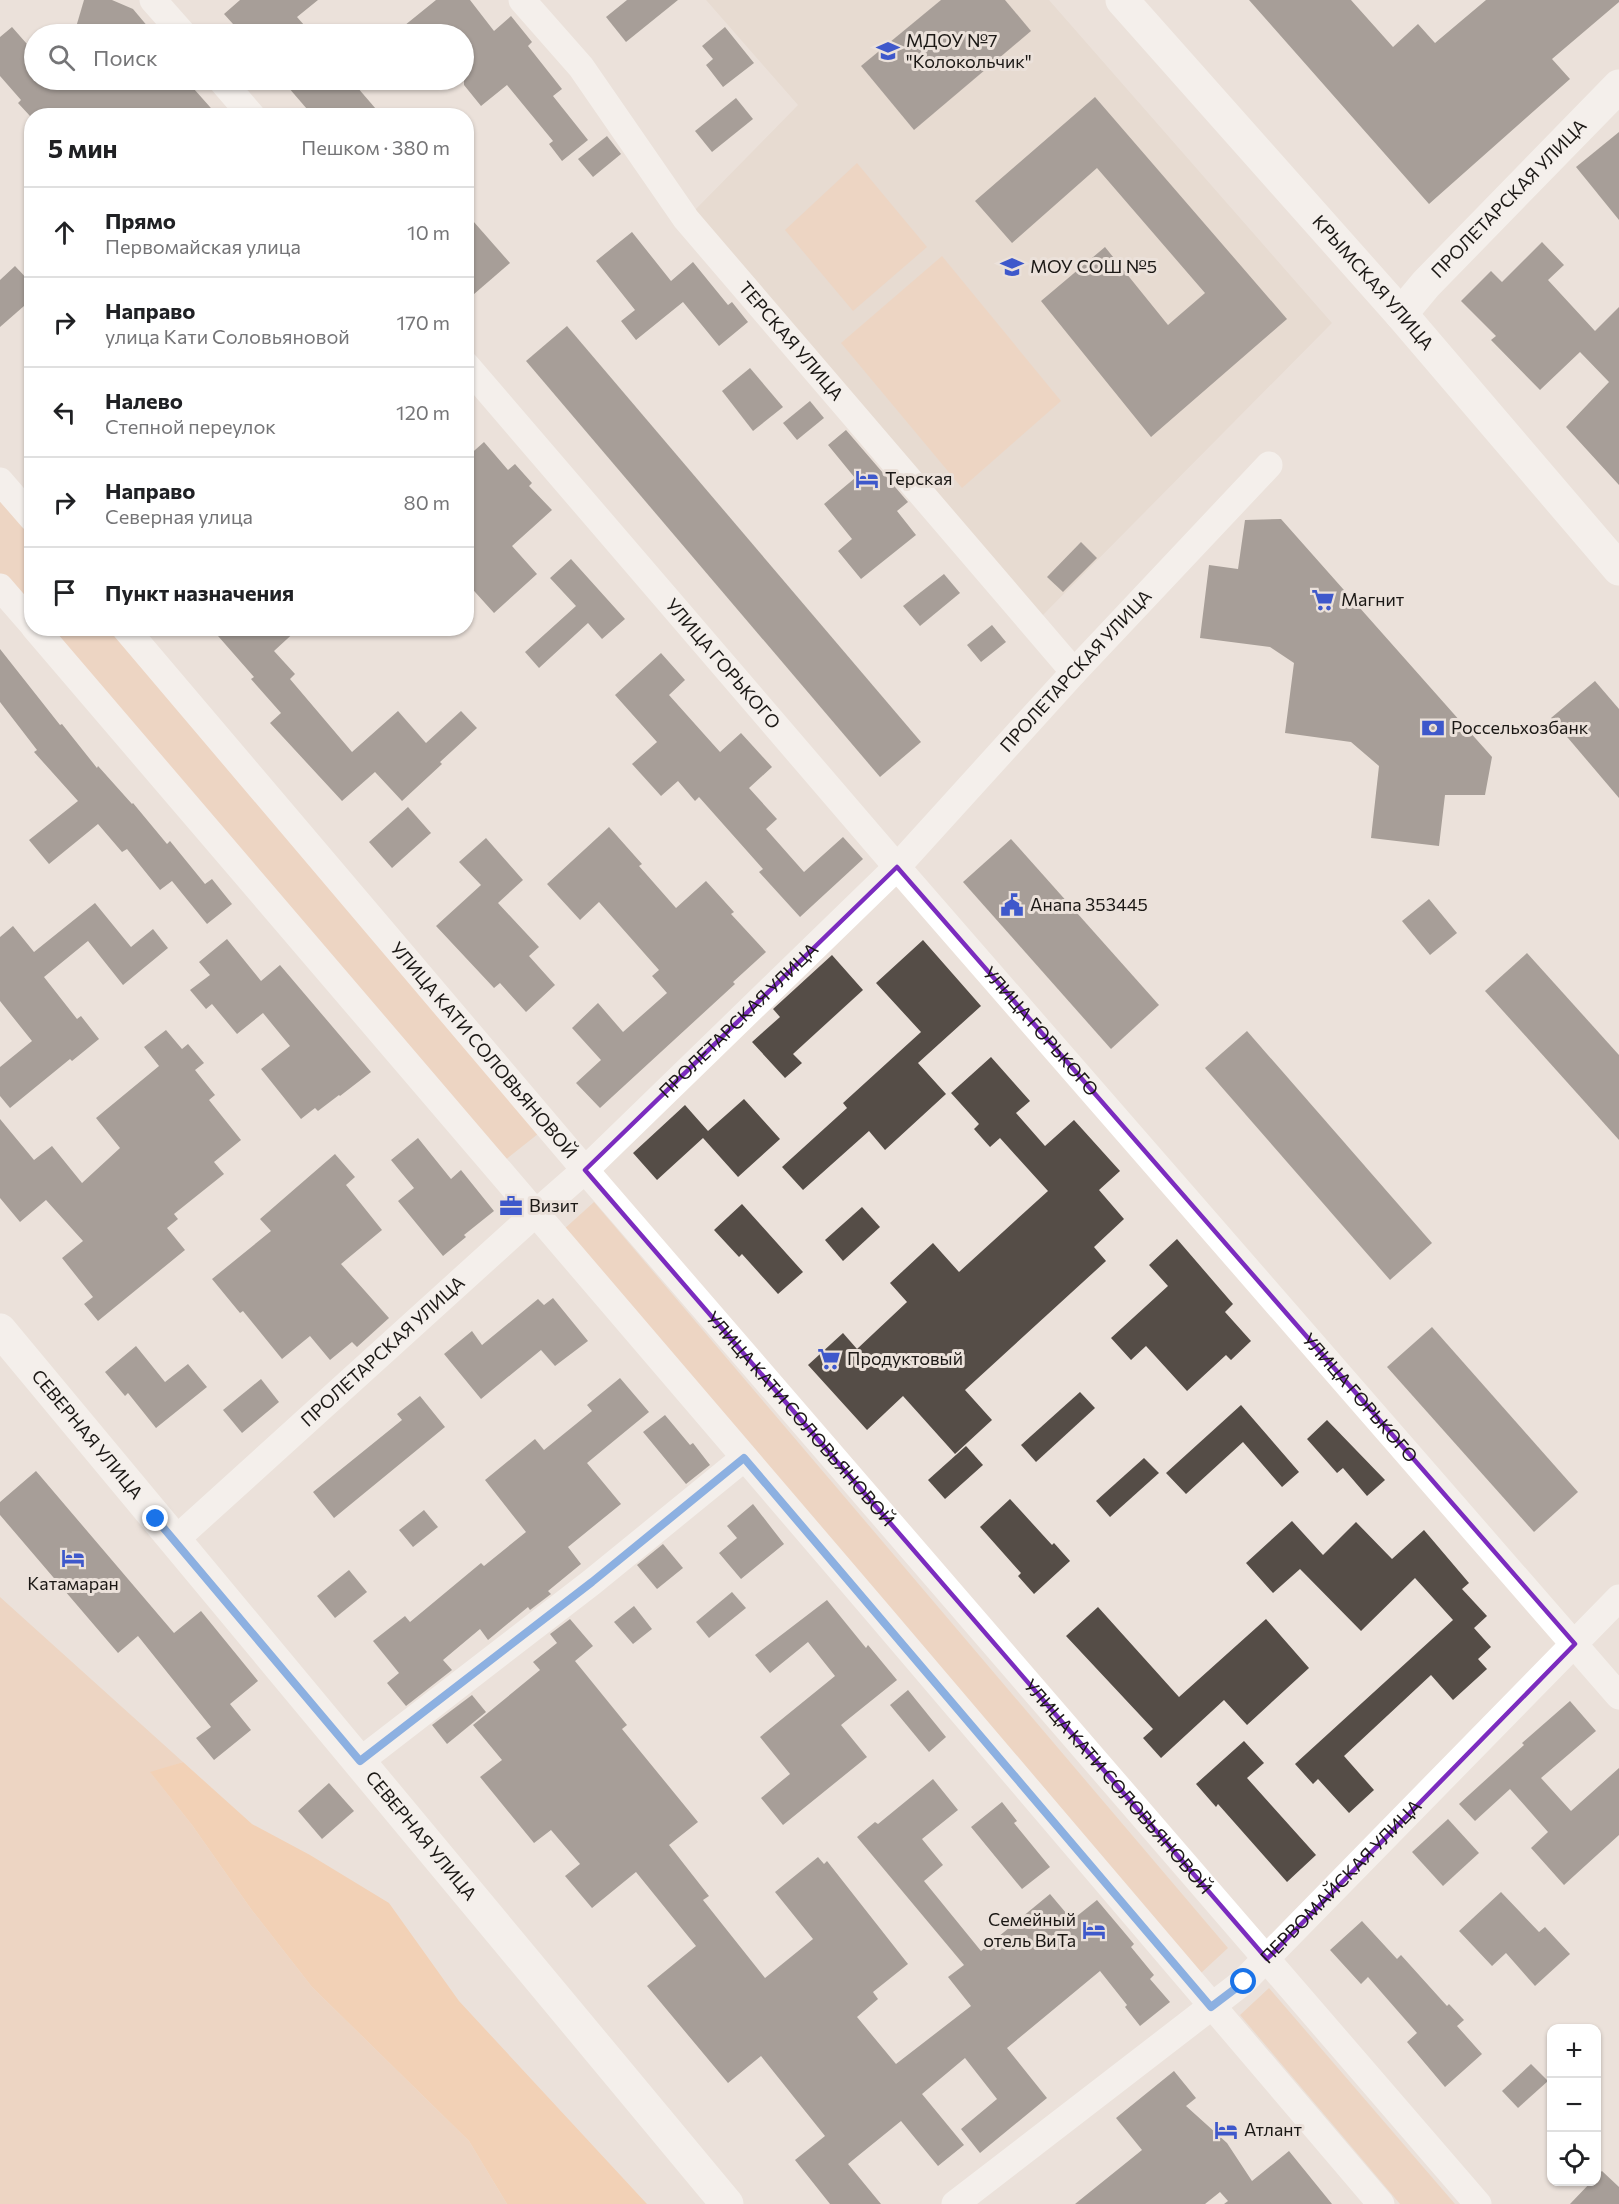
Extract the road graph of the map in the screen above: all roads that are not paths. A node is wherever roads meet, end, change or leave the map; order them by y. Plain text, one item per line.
1 (153, 0) edge
2 (522, 0) edge
3 (1122, 0) edge
4 (174, 24) edge
5 (1619, 86) edge
6 (230, 90) edge
7 (245, 108) edge
8 (1401, 314) junction
9 (474, 374) edge
10 (1269, 465) dead end
11 (0, 481) edge
12 (24, 509) edge
13 (1619, 569) edge
14 (0, 587) edge
15 (24, 615) edge
16 (42, 636) edge
17 (132, 636) edge
18 (1074, 672) junction
19 (897, 867) junction
20 (585, 1170) junction
21 (537, 1212) junction
22 (0, 1330) edge
23 (744, 1458) junction
24 (174, 1541) junction
25 (1619, 1598) edge
26 (1575, 1644) junction
27 (1619, 1696) edge
28 (360, 1761) junction
29 (1267, 1959) junction
30 (1211, 2007) junction
31 (727, 2204) edge
32 (955, 2204) edge
33 (1381, 2204) edge
34 (1478, 2204) edge

1 - 4 street
2 - 18 street, ТЕРСКАЯ УЛИЦА
3 - 8 street, КРЫМСКАЯ УЛИЦА
5 - 8 street, ПРОЛЕТАРСКАЯ УЛИЦА
6 - 7 street
8 - 13 street, КРЫМСКАЯ УЛИЦА
9 - 19 street, УЛИЦА ГОРЬКОГО
10 - 18 street, ПРОЛЕТАРСКАЯ УЛИЦА
11 - 12 street
14 - 15 street
16 - 21 street
17 - 20 street, УЛИЦА КАТИ СОЛОВЬЯНОВОЙ
18 - 19 street, ПРОЛЕТАРСКАЯ УЛИЦА
19 - 20 street, ПРОЛЕТАРСКАЯ УЛИЦА
19 - 26 street, УЛИЦА ГОРЬКОГО
20 - 21 street, ПРОЛЕТАРСКАЯ УЛИЦА
20 - 29 street, УЛИЦА КАТИ СОЛОВЬЯНОВОЙ
21 - 23 street
21 - 24 street, ПРОЛЕТАРСКАЯ УЛИЦА
22 - 24 street, СЕВЕРНАЯ УЛИЦА
23 - 28 street
23 - 30 street
24 - 28 street, СЕВЕРНАЯ УЛИЦА
25 - 26 street, ПЕРВОМАЙСКАЯ УЛИЦА
26 - 27 street, УЛИЦА ГОРЬКОГО
26 - 29 street, ПЕРВОМАЙСКАЯ УЛИЦА
28 - 31 street, СЕВЕРНАЯ УЛИЦА
29 - 30 street, ПЕРВОМАЙСКАЯ УЛИЦА
29 - 34 street, УЛИЦА КАТИ СОЛОВЬЯНОВОЙ
30 - 32 street, ПЕРВОМАЙСКАЯ УЛИЦА
30 - 33 street

